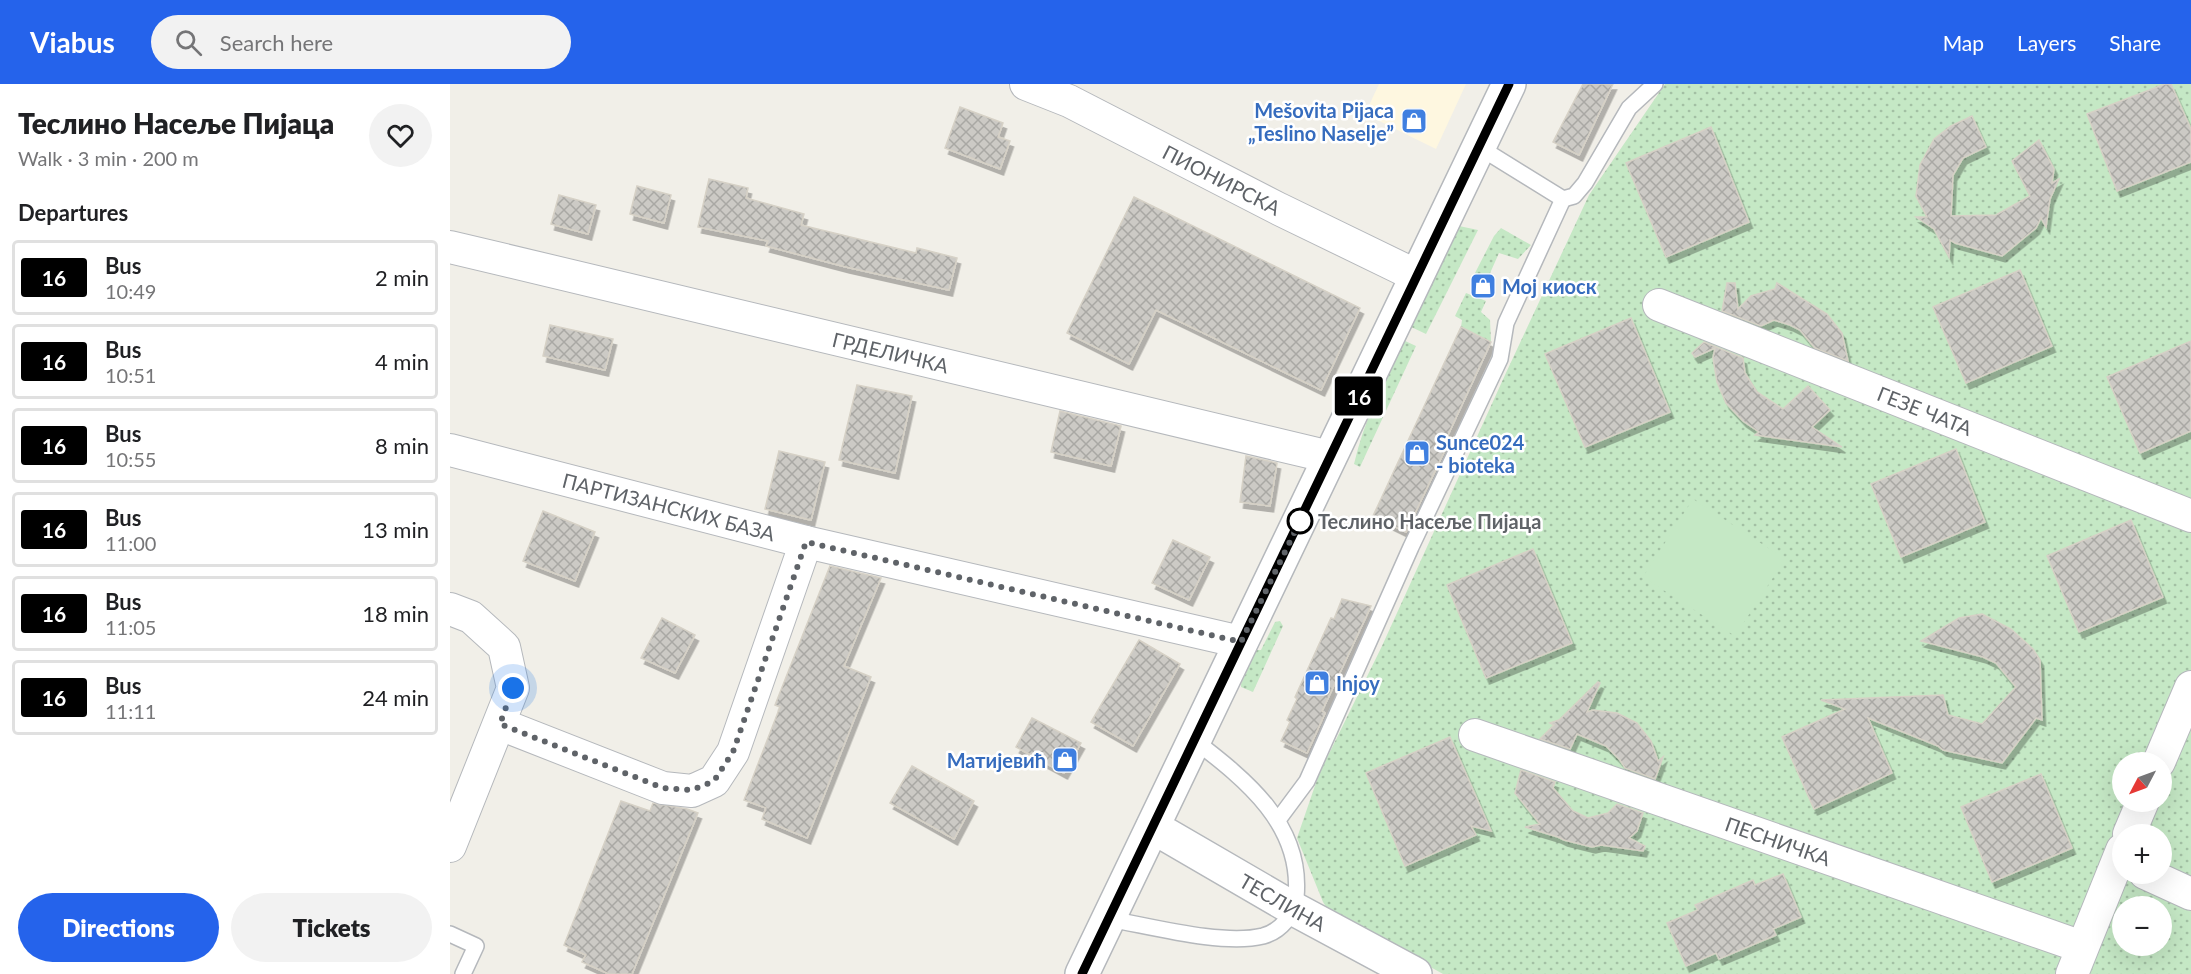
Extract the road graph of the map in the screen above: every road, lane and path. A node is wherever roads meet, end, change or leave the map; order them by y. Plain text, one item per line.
1 (1026, 84) edge
2 (1509, 84) edge
3 (1655, 84) edge
4 (1073, 93) edge
5 (1479, 147) junction
6 (1563, 199) junction
7 (450, 247) edge
8 (1416, 276) junction
9 (1659, 305) dead end
10 (450, 450) edge
11 (1330, 457) junction
12 (2191, 516) edge
13 (806, 542) junction
14 (450, 609) edge
15 (1241, 642) junction
16 (2191, 687) edge
17 (500, 724) junction
18 (1475, 735) dead end
19 (1194, 740) junction
20 (2163, 752) edge
21 (1278, 820) junction
22 (1153, 827) junction
23 (450, 846) edge
24 (2172, 883) edge
25 (2114, 884) edge
26 (2191, 894) edge
27 (1294, 909) junction
28 (1109, 919) junction
29 (450, 934) edge
30 (2077, 961) edge
31 (463, 974) edge
32 (1082, 974) edge
33 (1415, 974) edge

1 - 4 street, ПИОНИРСКА
2 - 5 street
3 - 6 lane
4 - 8 street, ПИОНИРСКА
5 - 6 lane
5 - 8 street
6 - 21 lane
7 - 11 street, ГРДЕЛИЧКА
8 - 11 street
9 - 12 street, ГЕЗЕ ЧАТА
10 - 13 street, ПАРТИЗАНСКИХ БАЗА
11 - 15 street
13 - 15 street, ПАРТИЗАНСКИХ БАЗА
13 - 17 street
14 - 17 street
15 - 19 street
16 - 20 street
17 - 23 street
18 - 30 street, ПЕСНИЧКА
19 - 21 lane
19 - 22 street
21 - 27 lane
22 - 27 street, ТЕСЛИНА
22 - 28 street
24 - 26 street
25 - 30 street
27 - 28 lane
27 - 33 street, ТЕСЛИНА
28 - 32 street
29 - 31 lane

